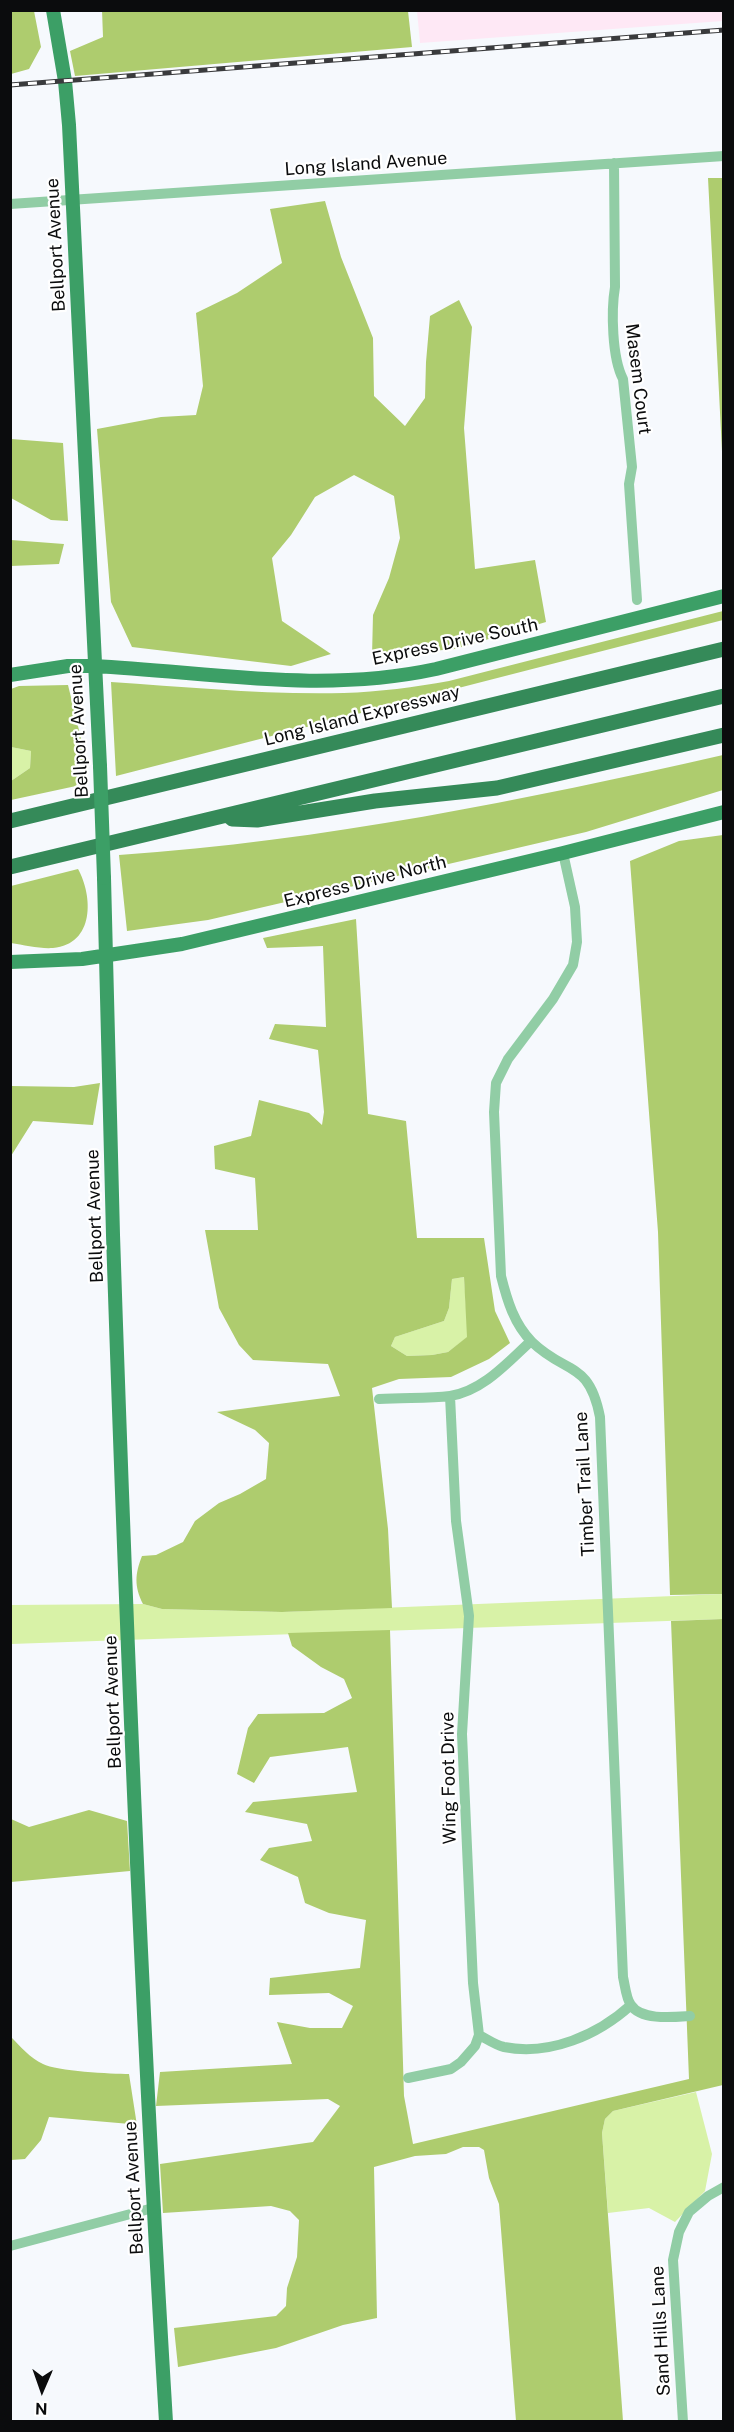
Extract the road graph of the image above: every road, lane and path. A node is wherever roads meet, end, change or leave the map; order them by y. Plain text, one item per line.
1 (53, 10) edge
2 (723, 156) edge
3 (614, 163) junction
4 (72, 200) junction
5 (10, 204) edge
6 (723, 596) edge
7 (637, 600) dead end
8 (723, 649) edge
9 (94, 666) junction
10 (10, 675) edge
11 (723, 696) edge
12 (723, 735) edge
13 (723, 812) edge
14 (214, 818) junction
15 (10, 821) edge
16 (563, 853) junction
17 (10, 867) edge
18 (107, 956) junction
19 (10, 962) edge
20 (531, 1341) junction
21 (450, 1396) junction
22 (379, 1399) dead end
23 (631, 2005) junction
24 (690, 2016) dead end
25 (479, 2035) junction
26 (408, 2078) dead end
27 (723, 2187) edge
28 (153, 2208) junction
29 (10, 2246) edge
30 (166, 2421) edge
31 (683, 2421) edge

1 - 4 main road, Bellport Avenue
2 - 3 street, Long Island Avenue
3 - 4 street, Long Island Avenue
3 - 7 street, Masem Court
4 - 5 street, Long Island Avenue
4 - 9 main road, Bellport Avenue
6 - 9 main road, Express Drive South
8 - 15 highway, Long Island Expressway
9 - 10 main road, Express Drive South
9 - 18 main road, Bellport Avenue, bridge
11 - 14 highway
12 - 14 highway
13 - 16 main road, Express Drive North
14 - 17 highway
16 - 18 main road, Express Drive North
16 - 20 street, Timber Trail Lane
18 - 19 main road, Express Drive North
18 - 28 main road, Bellport Avenue
20 - 21 street
20 - 23 street, Timber Trail Lane
21 - 22 street
21 - 25 street, Wing Foot Drive
23 - 24 street
23 - 25 street
25 - 26 street
27 - 31 street, Sand Hills Lane
28 - 29 street
28 - 30 main road, Bellport Avenue

